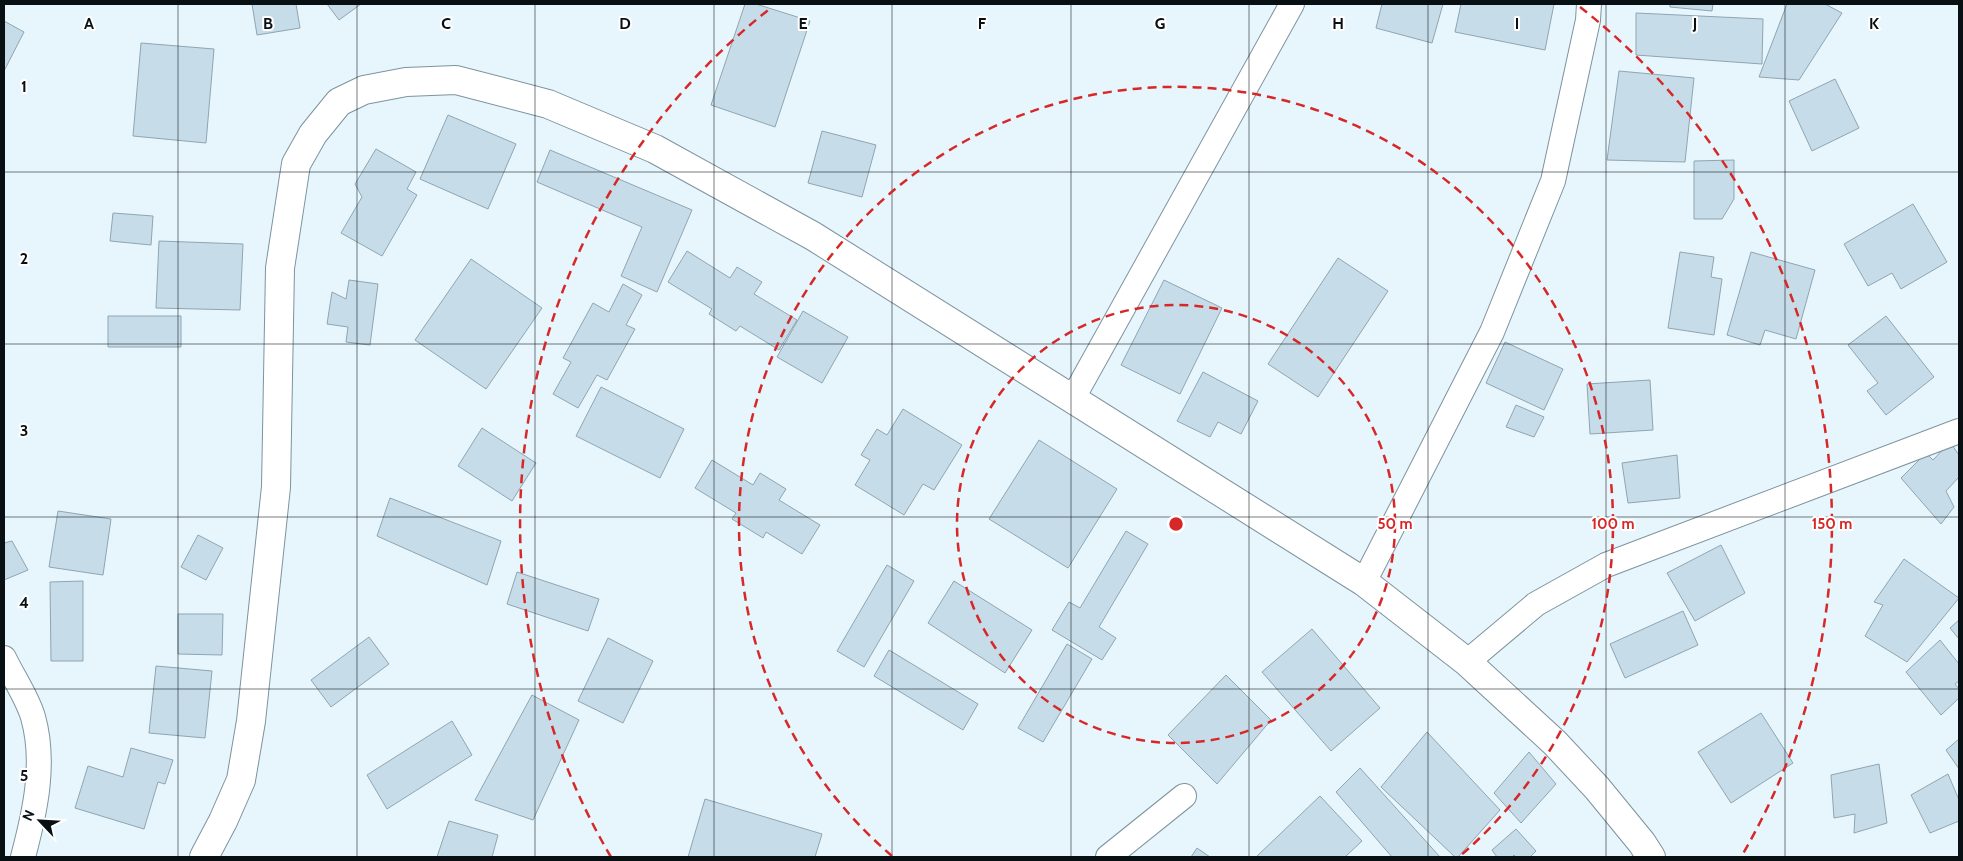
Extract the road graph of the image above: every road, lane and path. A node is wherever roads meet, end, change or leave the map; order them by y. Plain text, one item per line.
1 (1292, 4) edge
2 (1589, 4) edge
3 (1073, 398) junction
4 (1959, 431) edge
5 (1364, 582) junction
6 (4, 658) edge
7 (1467, 662) junction
8 (1184, 796) dead end
9 (23, 857) edge
10 (204, 857) edge
11 (1108, 857) edge
12 (1652, 857) edge

1 - 3 street
2 - 5 street
3 - 5 street
3 - 10 street
4 - 7 street
5 - 7 street
6 - 9 street
7 - 12 street
8 - 11 street

